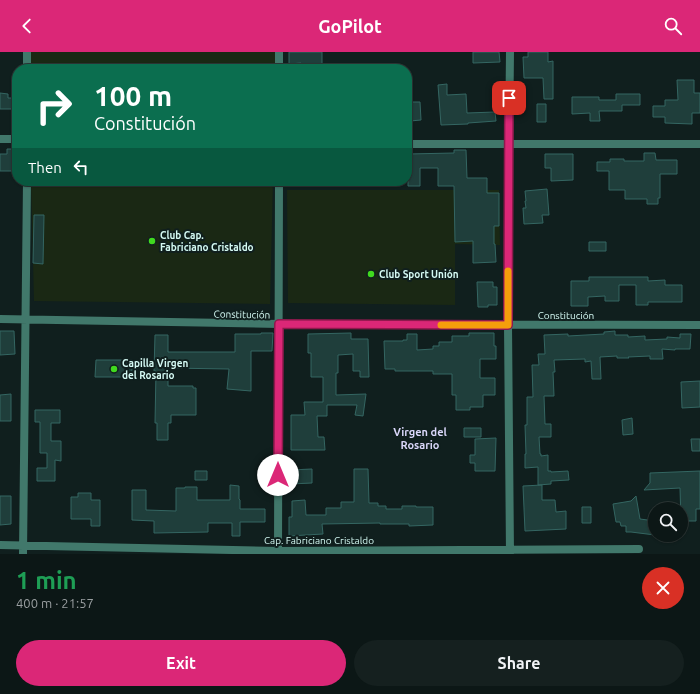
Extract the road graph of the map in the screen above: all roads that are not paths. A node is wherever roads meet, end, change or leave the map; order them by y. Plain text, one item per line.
1 (27, 52) edge
2 (279, 52) edge
3 (510, 52) edge
4 (27, 64) edge
5 (279, 64) edge
6 (0, 139) edge
7 (12, 139) edge
8 (412, 144) edge
9 (509, 144) junction
10 (700, 144) edge
11 (27, 186) edge
12 (279, 186) edge
13 (0, 319) edge
14 (25, 320) junction
15 (279, 324) junction
16 (508, 325) junction
17 (700, 326) edge
18 (0, 545) edge
19 (24, 545) junction
20 (639, 549) dead end
21 (278, 552) edge
22 (510, 552) edge
23 (23, 554) edge

1 - 4 street
2 - 5 street
3 - 9 street
6 - 7 street
8 - 9 street
9 - 10 street
9 - 16 street
11 - 14 street
12 - 15 street
13 - 14 street, Constitución
14 - 15 street, Constitución
14 - 19 street
15 - 16 street, Constitución
15 - 21 street
16 - 17 street, Constitución
16 - 22 street
18 - 19 street, Cap. Fabriciano Cristaldo
19 - 21 street, Cap. Fabriciano Cristaldo
19 - 23 street
20 - 22 street, Cap. Fabriciano Cristaldo
21 - 22 street, Cap. Fabriciano Cristaldo

